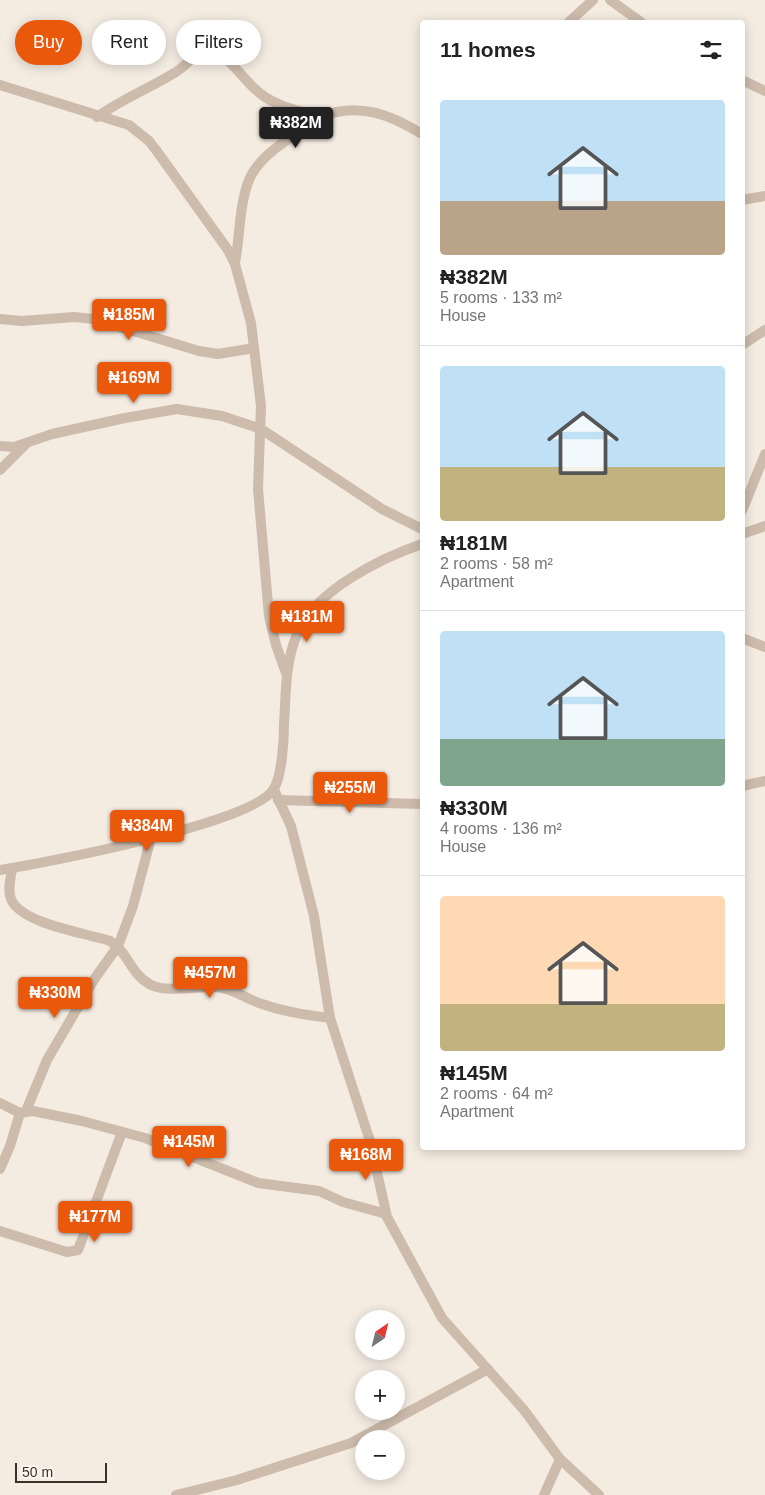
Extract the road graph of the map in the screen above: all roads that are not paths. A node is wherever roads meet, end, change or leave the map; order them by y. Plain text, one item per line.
1 (593, 0) edge
2 (610, 0) edge
3 (571, 20) edge
4 (638, 20) edge
5 (745, 81) edge
6 (0, 85) edge
7 (765, 91) edge
8 (97, 117) junction
9 (320, 117) junction
10 (420, 133) edge
11 (765, 196) edge
12 (745, 199) edge
13 (235, 264) junction
14 (0, 319) edge
15 (765, 330) edge
16 (745, 342) edge
17 (254, 348) junction
18 (261, 429) junction
19 (27, 442) junction
20 (0, 446) edge
21 (765, 454) edge
22 (0, 470) edge
23 (745, 503) edge
24 (765, 526) edge
25 (420, 528) edge
26 (745, 533) edge
27 (420, 545) edge
28 (745, 639) edge
29 (765, 647) edge
30 (286, 673) junction
31 (765, 781) edge
32 (745, 785) edge
33 (276, 795) junction
34 (420, 804) edge
35 (152, 838) junction
36 (12, 868) junction
37 (0, 870) edge
38 (118, 946) junction
39 (330, 1018) junction
40 (0, 1104) edge
41 (23, 1112) junction
42 (122, 1132) junction
43 (0, 1169) edge
44 (386, 1214) junction
45 (0, 1230) edge
46 (488, 1370) junction
47 (560, 1459) junction
48 (176, 1495) edge
49 (544, 1495) edge
50 (599, 1495) edge

1 - 3 street
2 - 4 street
5 - 7 street
6 - 8 street
8 - 9 street
8 - 13 street
9 - 10 street
9 - 13 street
11 - 12 street
13 - 17 street
14 - 17 street
15 - 16 street
17 - 18 street
18 - 19 street
18 - 25 street
18 - 30 street
19 - 20 street
19 - 22 street
21 - 23 street
24 - 26 street
27 - 30 street
28 - 29 street
30 - 33 street
31 - 32 street
33 - 34 street
33 - 35 street
33 - 39 street
35 - 36 street
35 - 38 street
36 - 37 street
36 - 38 street
38 - 39 street
38 - 41 street
39 - 44 street
40 - 41 street
41 - 42 street
41 - 43 street
42 - 44 street
42 - 45 street
44 - 46 street
46 - 47 street
46 - 48 street
47 - 49 street
47 - 50 street

